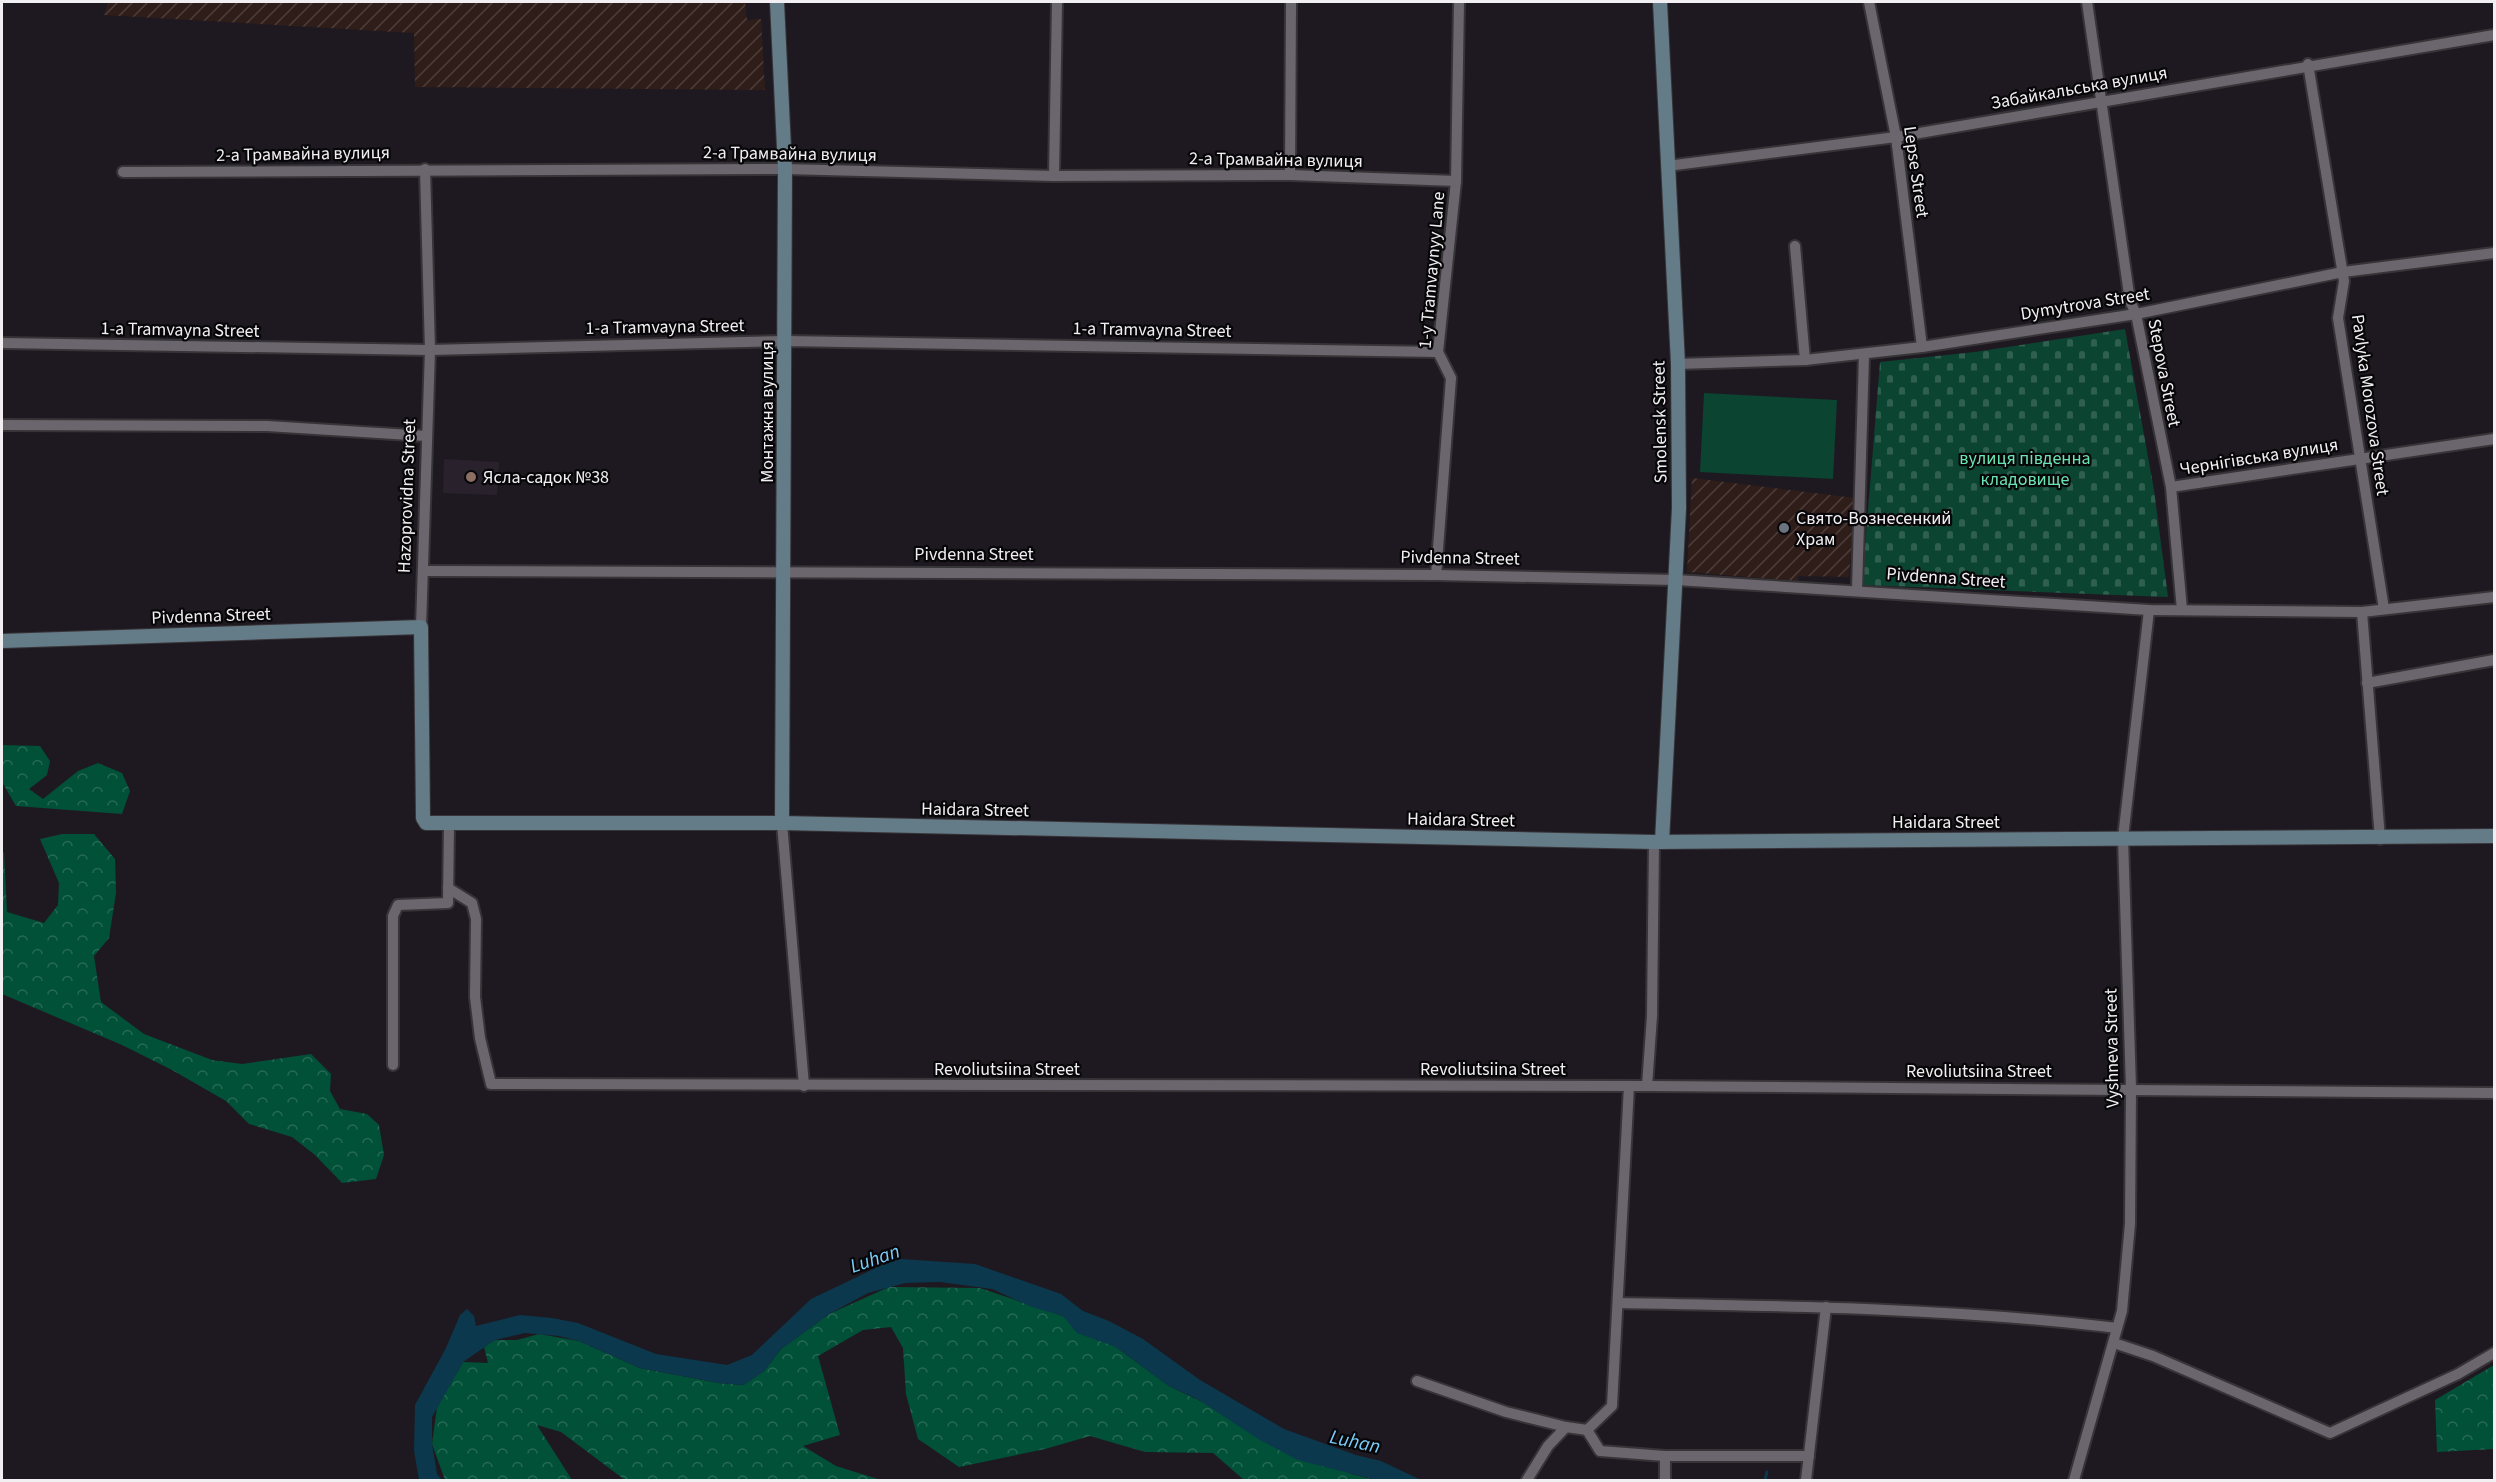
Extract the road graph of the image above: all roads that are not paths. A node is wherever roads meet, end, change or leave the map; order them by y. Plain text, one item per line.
1 (777, 2) edge
2 (1057, 2) edge
3 (1291, 2) edge
4 (1460, 2) edge
5 (1660, 2) edge
6 (1869, 2) edge
7 (2087, 2) edge
8 (2494, 34) edge
9 (2308, 64) junction
10 (2103, 100) junction
11 (1896, 136) junction
12 (1667, 166) junction
13 (425, 169) junction
14 (785, 169) junction
15 (123, 172) dead end
16 (1290, 175) junction
17 (1054, 176) junction
18 (1456, 181) junction
19 (1795, 246) dead end
20 (2494, 253) edge
21 (2343, 272) junction
22 (2136, 314) junction
23 (786, 341) junction
24 (2, 343) edge
25 (1922, 347) junction
26 (430, 350) junction
27 (1438, 352) junction
28 (1864, 355) junction
29 (1805, 360) junction
30 (1678, 364) junction
31 (2, 424) edge
32 (426, 436) junction
33 (2494, 439) edge
34 (2361, 458) junction
35 (2171, 488) junction
36 (784, 571) junction
37 (423, 572) junction
38 (1436, 575) junction
39 (1676, 580) junction
40 (1857, 590) junction
41 (2494, 597) edge
42 (2384, 609) junction
43 (2149, 610) junction
44 (2182, 610) junction
45 (2362, 612) junction
46 (421, 627) junction
47 (2, 641) edge
48 (2494, 660) edge
49 (2367, 683) junction
50 (426, 823) joint
51 (449, 824) junction
52 (782, 824) junction
53 (2494, 836) edge
54 (2123, 838) junction
55 (2380, 839) junction
56 (1658, 842) junction
57 (448, 888) junction
58 (393, 1065) dead end
59 (804, 1086) junction
60 (1629, 1086) junction
61 (1647, 1086) junction
62 (2131, 1088) junction
63 (2494, 1093) edge
64 (1618, 1303) junction
65 (1826, 1307) junction
66 (2117, 1328) junction
67 (2114, 1343) junction
68 (2494, 1353) edge
69 (1417, 1381) dead end
70 (1566, 1427) junction
71 (1587, 1430) junction
72 (1665, 1456) junction
73 (1809, 1456) junction
74 (1527, 1480) edge
75 (1665, 1480) edge
76 (1806, 1480) edge
77 (2074, 1480) edge

1 - 14 street, Монтажна вулиця
2 - 17 street
3 - 16 street
4 - 18 street, 1-y Tramvaynyy Lane
5 - 12 street, Smolensk Street
6 - 11 street, Lepse Street
7 - 10 street, Stepova Street
8 - 9 street, Забайкальська вулиця
9 - 10 street, Забайкальська вулиця
9 - 21 street, Pavlyka Morozova Street
10 - 11 street, Забайкальська вулиця
10 - 22 street, Stepova Street
11 - 12 street, Забайкальська вулиця
11 - 25 street, Lepse Street
12 - 30 street, Smolensk Street
13 - 14 street, 2-а Трамвайна вулиця
13 - 15 street, 2-а Трамвайна вулиця
13 - 26 street, Hazoprovidna Street
14 - 17 street, 2-а Трамвайна вулиця
14 - 23 street, Монтажна вулиця
16 - 17 street, 2-а Трамвайна вулиця
16 - 18 street, 2-а Трамвайна вулиця
18 - 27 street, 1-y Tramvaynyy Lane
19 - 29 street
20 - 21 street, Dymytrova Street
21 - 22 street, Dymytrova Street
21 - 34 street, Pavlyka Morozova Street
22 - 25 street, Dymytrova Street
22 - 35 street, Stepova Street
23 - 26 street, 1-a Tramvayna Street
23 - 27 street, 1-a Tramvayna Street
23 - 36 street, Монтажна вулиця
24 - 26 street, 1-a Tramvayna Street
25 - 28 street, Dymytrova Street
26 - 32 street, Hazoprovidna Street
27 - 38 street, 1-y Tramvaynyy Lane
28 - 29 street, Dymytrova Street
28 - 40 street
29 - 30 street, Dymytrova Street
30 - 39 street, Smolensk Street
31 - 32 street
32 - 37 street, Hazoprovidna Street
33 - 34 street, Чернігівська вулиця
34 - 35 street, Чернігівська вулиця
34 - 42 street, Pavlyka Morozova Street
35 - 44 street, Stepova Street
36 - 37 street, Pivdenna Street
36 - 38 street, Pivdenna Street
36 - 52 street, Монтажна вулиця
37 - 46 street, Hazoprovidna Street
38 - 39 street, Pivdenna Street
39 - 40 street, Pivdenna Street
39 - 56 street, Smolensk Street
40 - 43 street, Pivdenna Street
41 - 42 street, Pivdenna Street
42 - 45 street, Pivdenna Street
43 - 44 street, Pivdenna Street
43 - 54 street, Vyshneva Street
44 - 45 street, Pivdenna Street
45 - 49 street
46 - 47 street, Pivdenna Street
46 - 50 street, Hazoprovidna Street
48 - 49 street
49 - 55 street
50 - 51 street, Haidara Street
51 - 52 street, Haidara Street
51 - 57 street
52 - 56 street, Haidara Street
52 - 59 street
53 - 55 street, Haidara Street
54 - 55 street, Haidara Street
54 - 56 street, Haidara Street
54 - 62 street, Vyshneva Street
56 - 61 street
57 - 58 street
57 - 59 street, Revoliutsiina Street
59 - 60 street, Revoliutsiina Street
60 - 61 street, Revoliutsiina Street
60 - 64 street
61 - 62 street, Revoliutsiina Street
62 - 63 street, Revoliutsiina Street
62 - 66 street, Vyshneva Street
64 - 65 street
64 - 71 street
65 - 66 street
65 - 73 street
66 - 67 street, Vyshneva Street
67 - 68 street
67 - 77 street, Vyshneva Street
69 - 70 street
70 - 71 street
70 - 74 street
71 - 72 street
72 - 73 street
72 - 75 street
73 - 76 street

